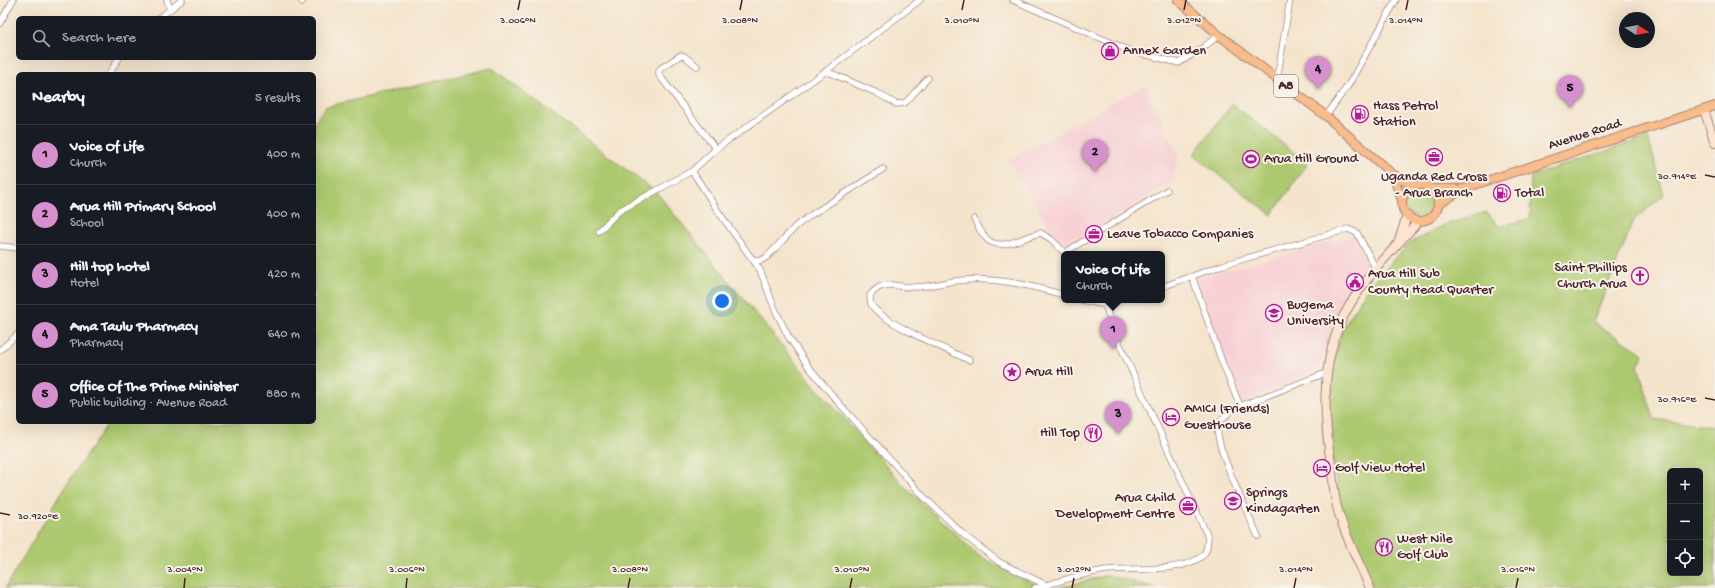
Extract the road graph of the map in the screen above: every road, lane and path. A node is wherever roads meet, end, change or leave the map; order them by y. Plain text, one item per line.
1 (13, 0) edge
2 (167, 0) edge
3 (182, 0) edge
4 (920, 0) edge
5 (1013, 0) edge
6 (1179, 0) edge
7 (1290, 0) edge
8 (1396, 0) edge
9 (170, 10) junction
10 (2, 14) edge
11 (162, 16) edge
12 (0, 23) edge
13 (1219, 35) junction
14 (118, 60) edge
15 (697, 66) dead end
16 (826, 71) junction
17 (110, 72) edge
18 (928, 78) dead end
19 (1277, 80) junction
20 (1715, 106) edge
21 (1704, 110) junction
22 (1326, 116) junction
23 (1715, 143) edge
24 (716, 149) junction
25 (883, 169) dead end
26 (692, 171) junction
27 (1392, 174) junction
28 (1414, 186) junction
29 (1431, 188) junction
30 (1464, 189) junction
31 (1168, 190) dead end
32 (1402, 200) junction
33 (1438, 204) junction
34 (1407, 215) junction
35 (974, 220) dead end
36 (1418, 221) junction
37 (599, 231) dead end
38 (1398, 244) junction
39 (0, 246) edge
40 (16, 248) edge
41 (1062, 251) edge
42 (1070, 251) edge
43 (752, 258) junction
44 (1376, 269) junction
45 (1192, 276) junction
46 (1165, 286) edge
47 (1061, 294) edge
48 (1103, 303) edge
49 (16, 336) edge
50 (0, 350) edge
51 (969, 360) dead end
52 (1326, 373) junction
53 (1240, 406) junction
54 (1258, 536) dead end
55 (1046, 585) junction
56 (1035, 588) edge
57 (1370, 588) edge

1 - 10 street
2 - 9 street
3 - 9 street
4 - 16 street
5 - 13 street
6 - 13 main road, A8
7 - 19 street
8 - 22 street
9 - 11 street
10 - 12 street
13 - 19 main road, A8
14 - 17 street
15 - 24 street
16 - 18 street
16 - 24 street
19 - 22 main road, A8
20 - 21 main road, Avenue Road / A8
21 - 23 main road
21 - 30 main road, Avenue Road / A8
22 - 27 main road, A8
24 - 26 street
25 - 43 street
26 - 37 street
26 - 43 street
27 - 28 main road, A8
27 - 32 main road
28 - 29 main road, A8
28 - 32 main road
29 - 30 main road, Avenue Road / A8
29 - 33 main road
30 - 33 main road, Avenue Road
31 - 42 street
32 - 34 main road
33 - 36 main road
34 - 36 main road
34 - 38 main road
35 - 41 street
36 - 38 main road
38 - 44 main road
39 - 40 street
43 - 55 street
44 - 45 street
44 - 52 main road
45 - 46 street
45 - 53 street
47 - 51 street
48 - 55 street
49 - 50 street
52 - 53 street
52 - 57 main road
53 - 54 street
55 - 56 street

